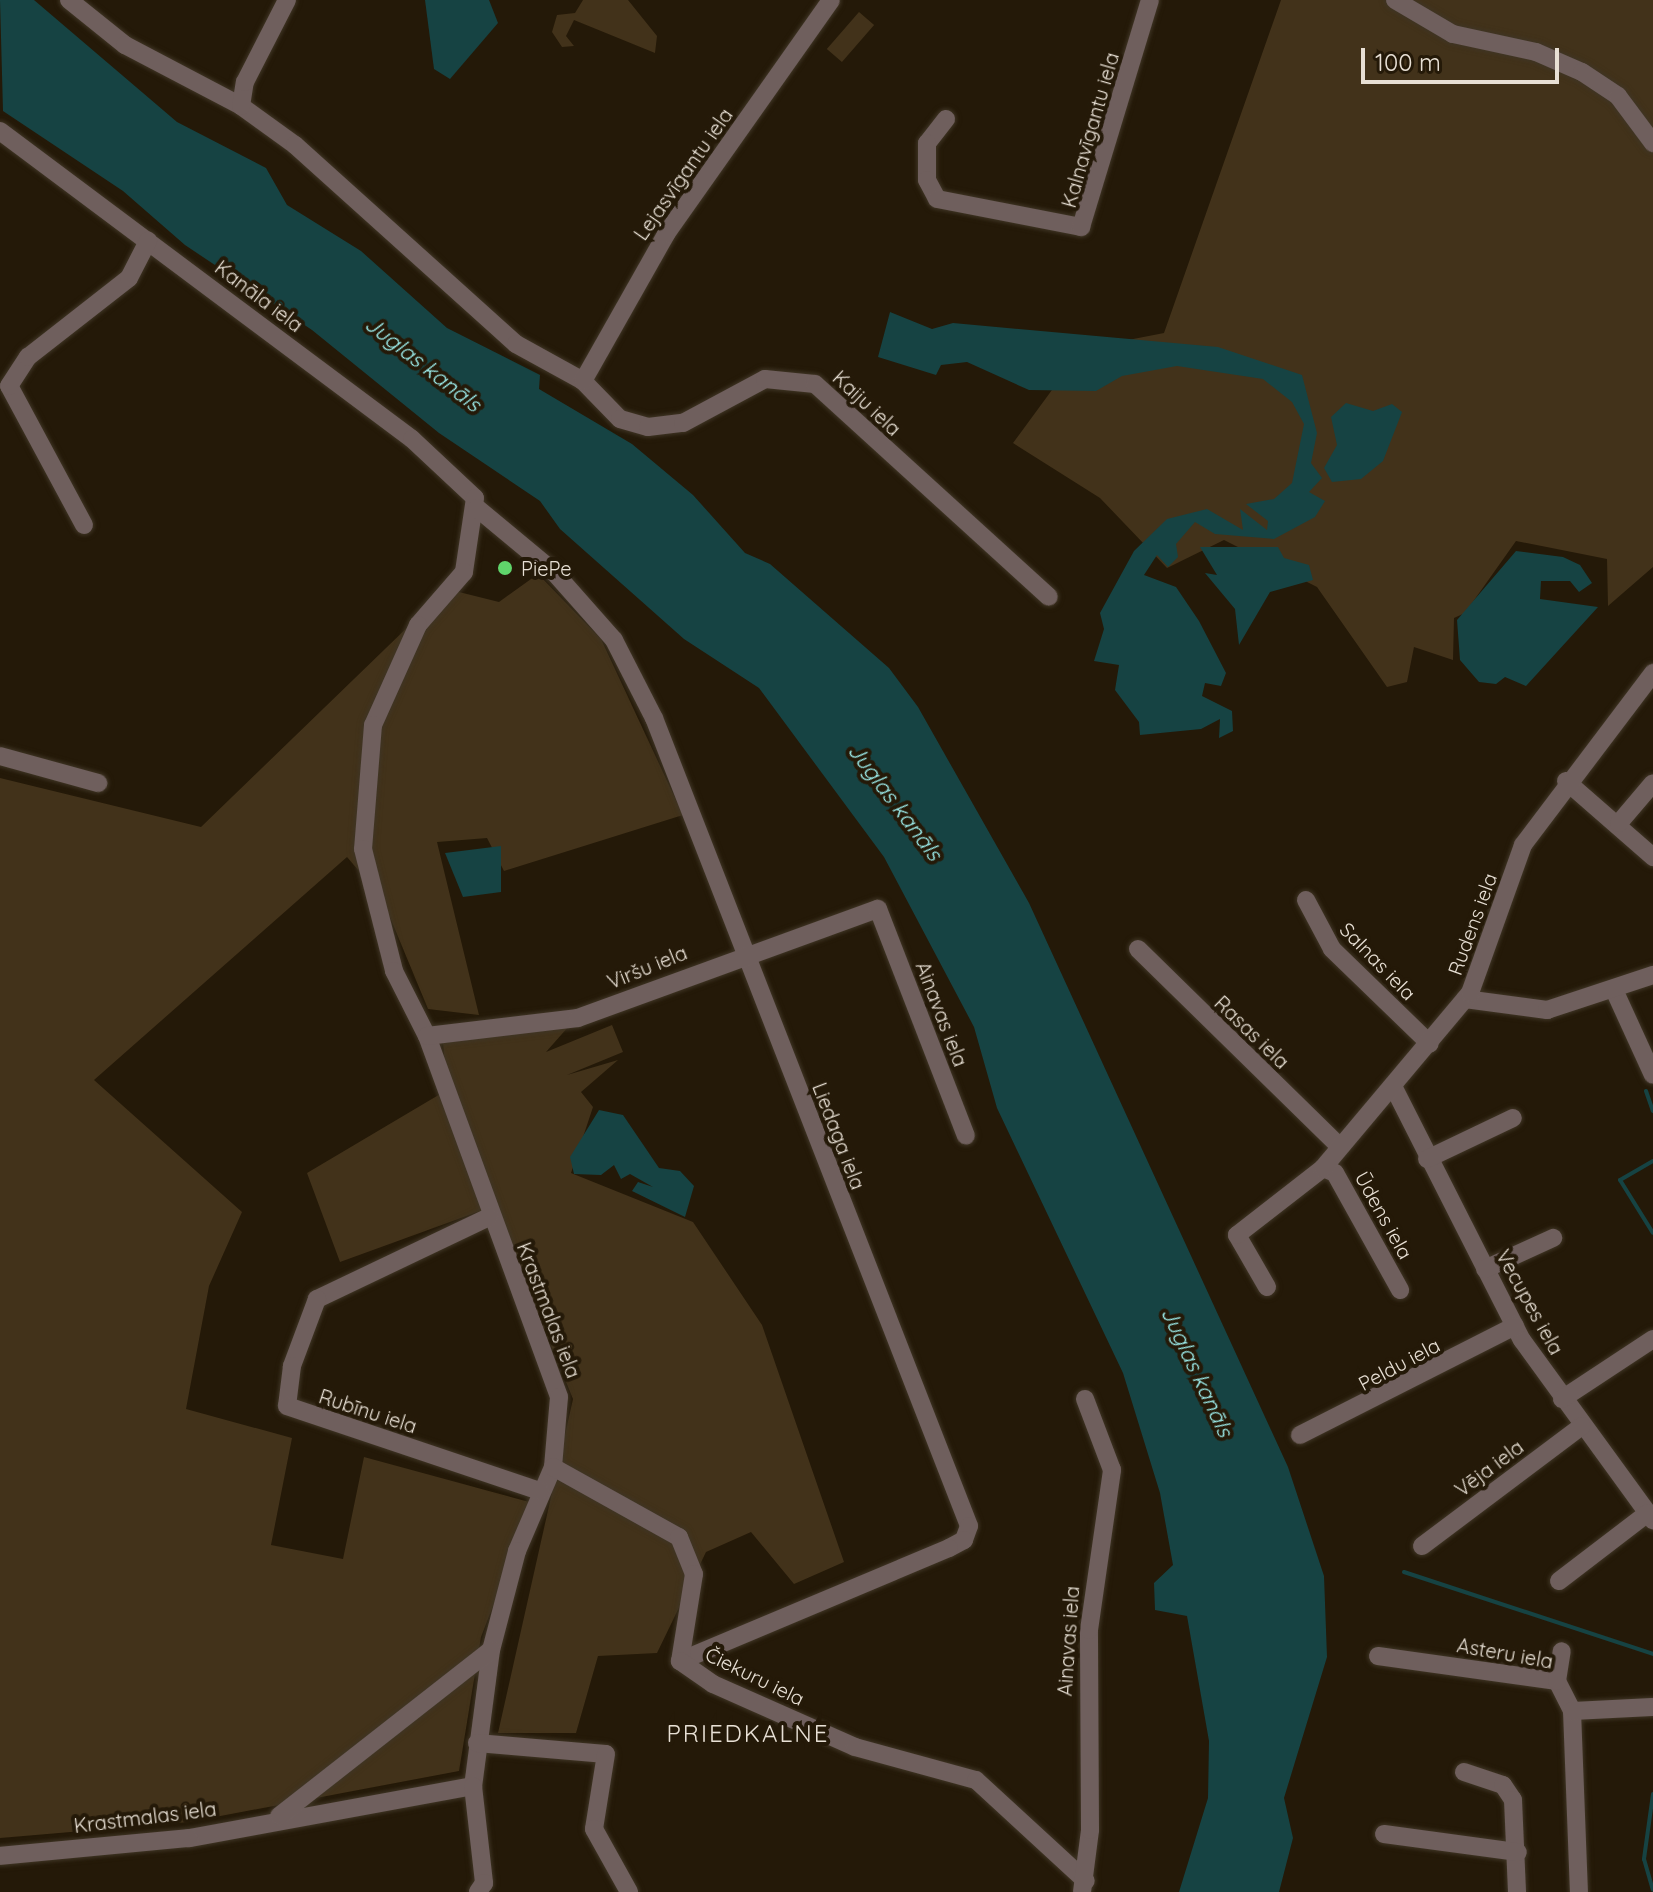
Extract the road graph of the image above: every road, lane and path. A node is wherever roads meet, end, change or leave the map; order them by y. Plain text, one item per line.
1 (69, 0) edge
2 (287, 0) edge
3 (831, 0) edge
4 (1150, 0) edge
5 (1395, 0) edge
6 (241, 106) junction
7 (946, 119) dead end
8 (0, 131) edge
9 (1653, 143) edge
10 (148, 241) junction
11 (583, 381) junction
12 (4, 388) edge
13 (477, 508) junction
14 (84, 525) dead end
15 (1049, 597) dead end
16 (1653, 673) edge
17 (0, 756) edge
18 (1566, 781) junction
19 (98, 783) dead end
20 (1653, 783) edge
21 (1619, 823) junction
22 (1653, 857) edge
23 (1306, 900) dead end
24 (878, 909) joint
25 (1138, 949) dead end
26 (746, 951) junction
27 (1653, 975) edge
28 (1615, 992) junction
29 (1465, 999) junction
30 (427, 1036) junction
31 (1430, 1044) junction
32 (1653, 1075) edge
33 (1395, 1090) junction
34 (1513, 1118) dead end
35 (966, 1136) dead end
36 (1337, 1144) junction
37 (1427, 1159) junction
38 (1323, 1168) junction
39 (489, 1217) junction
40 (1553, 1238) dead end
41 (1485, 1269) junction
42 (1267, 1287) dead end
43 (1400, 1290) dead end
44 (1515, 1326) junction
45 (1653, 1339) edge
46 (1085, 1399) dead end
47 (1562, 1399) junction
48 (1582, 1426) junction
49 (1300, 1435) dead end
50 (553, 1467) junction
51 (540, 1491) junction
52 (1651, 1517) edge
53 (1422, 1546) dead end
54 (1559, 1581) dead end
55 (491, 1650) junction
56 (1562, 1651) dead end
57 (1378, 1656) dead end
58 (680, 1661) junction
59 (1557, 1681) junction
60 (1653, 1707) edge
61 (1572, 1711) junction
62 (477, 1743) junction
63 (1464, 1772) dead end
64 (473, 1786) junction
65 (276, 1818) junction
66 (1384, 1834) dead end
67 (1518, 1852) junction
68 (0, 1856) edge
69 (1084, 1887) edge
70 (478, 1892) edge
71 (629, 1892) edge
72 (1517, 1892) edge
73 (1579, 1892) edge

1 - 6 street, Kaiju iela
2 - 6 street
3 - 11 street, Lejasvīgantu iela
4 - 7 street, Kalnavīgantu iela
5 - 9 street
6 - 11 street, Kaiju iela
8 - 10 street, Kanāla iela
10 - 12 street
10 - 13 street, Kanāla iela
11 - 15 street, Kaiju iela
12 - 14 street
13 - 26 street, Liedaga iela
13 - 30 street, Krastmalas iela
16 - 18 street, Rudens iela
17 - 19 street
18 - 21 street
18 - 29 street, Rudens iela
20 - 21 street
21 - 22 street
23 - 31 street, Salnas iela
24 - 26 street, Viršu iela
24 - 35 street, Ainavas iela
25 - 36 street, Rasas iela
26 - 30 street, Viršu iela
26 - 58 street, Liedaga iela
27 - 28 street
28 - 29 street
28 - 32 street
29 - 31 street, Rudens iela
30 - 39 street, Krastmalas iela
31 - 33 street, Rudens iela
33 - 36 street, Rudens iela
33 - 37 street, Vecupes iela
34 - 37 street
36 - 38 street, Rudens iela
37 - 41 street, Vecupes iela
38 - 42 street, Rudens iela
38 - 43 street, Ūdens iela
39 - 50 street, Krastmalas iela
39 - 51 street, Rubīnu iela
40 - 41 street
41 - 44 street, Vecupes iela
44 - 47 street, Vecupes iela
44 - 49 street, Peldu iela
45 - 47 street
46 - 69 street, Ainavas iela
47 - 48 street, Vecupes iela
48 - 52 street, Vecupes iela
48 - 53 street, Vēja iela
50 - 51 street, Krastmalas iela
50 - 58 street, Čiekuru iela
51 - 55 street, Krastmalas iela
52 - 54 street
55 - 62 street, Krastmalas iela
55 - 65 street
56 - 59 street
57 - 59 street, Asteru iela
58 - 69 street, Čiekuru iela
59 - 61 street, Asteru iela
60 - 61 street
61 - 73 street, Asteru iela
62 - 64 street, Krastmalas iela
62 - 71 street
63 - 67 street
64 - 65 street, Krastmalas iela
64 - 70 street
65 - 68 street, Krastmalas iela
66 - 67 street
67 - 72 street

